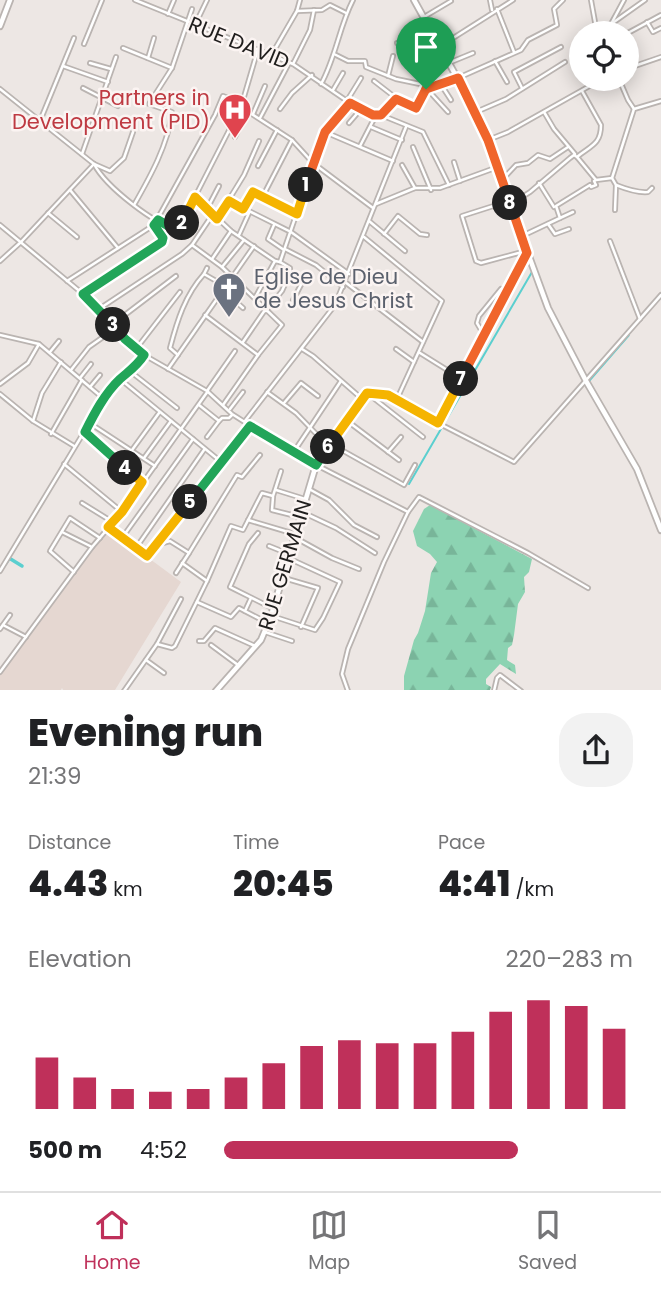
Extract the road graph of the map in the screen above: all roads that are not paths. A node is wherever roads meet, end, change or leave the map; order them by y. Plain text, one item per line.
1 (10, 0) edge
2 (102, 0) edge
3 (135, 0) edge
4 (148, 0) edge
5 (174, 0) edge
6 (207, 0) edge
7 (300, 0) edge
8 (333, 0) edge
9 (353, 0) edge
10 (415, 0) edge
11 (490, 0) edge
12 (512, 0) edge
13 (563, 0) edge
14 (591, 0) edge
15 (624, 0) edge
16 (645, 0) edge
17 (451, 1) edge
18 (145, 5) junction
19 (330, 5) junction
20 (192, 9) dead end
21 (314, 10) junction
22 (297, 11) junction
23 (495, 11) junction
24 (347, 13) junction
25 (168, 14) junction
26 (661, 15) edge
27 (424, 17) junction
28 (595, 21) edge
29 (613, 21) edge
30 (615, 21) edge
31 (188, 22) junction
32 (647, 22) junction
33 (195, 25) junction
34 (0, 26) edge
35 (639, 27) edge
36 (661, 28) edge
37 (436, 37) junction
38 (74, 38) dead end
39 (154, 38) dead end
40 (397, 43) dead end
41 (84, 44) dead end
42 (561, 47) dead end
43 (123, 48) dead end
44 (258, 49) junction
45 (444, 50) junction
46 (473, 52) dead end
47 (514, 53) junction
48 (272, 54) junction
49 (334, 54) junction
50 (393, 56) dead end
51 (116, 57) dead end
52 (661, 57) edge
53 (148, 58) junction
54 (495, 61) junction
55 (450, 62) junction
56 (565, 62) dead end
57 (90, 63) dead end
58 (291, 63) junction
59 (639, 65) edge
60 (63, 66) junction
61 (172, 68) junction
62 (111, 69) junction
63 (343, 73) dead end
64 (312, 75) junction
65 (388, 76) junction
66 (360, 78) dead end
67 (458, 78) junction
68 (374, 81) dead end
69 (108, 82) junction
70 (507, 82) dead end
71 (440, 83) junction
72 (321, 84) junction
73 (265, 86) dead end
74 (83, 88) dead end
75 (426, 88) junction
76 (522, 88) junction
77 (0, 89) edge
78 (333, 90) junction
79 (582, 91) joint
80 (625, 91) edge
81 (103, 98) junction
82 (397, 99) junction
83 (451, 100) dead end
84 (661, 101) edge
85 (348, 102) junction
86 (240, 105) junction
87 (118, 106) dead end
88 (280, 109) dead end
89 (360, 109) junction
90 (634, 109) junction
91 (248, 111) junction
92 (448, 112) dead end
93 (476, 112) junction
94 (544, 112) junction
95 (253, 114) junction
96 (381, 115) junction
97 (376, 116) junction
98 (260, 118) junction
99 (40, 121) junction
100 (349, 123) dead end
101 (371, 127) junction
102 (406, 127) junction
103 (277, 130) junction
104 (133, 132) dead end
105 (325, 132) junction
106 (235, 136) dead end
107 (292, 140) junction
108 (488, 140) junction
109 (402, 141) junction
110 (259, 142) dead end
111 (359, 147) junction
112 (413, 147) dead end
113 (568, 147) junction
114 (82, 154) junction
115 (577, 157) junction
116 (393, 161) junction
117 (454, 162) dead end
118 (313, 163) junction
119 (94, 164) junction
120 (402, 165) dead end
121 (258, 166) dead end
122 (497, 167) junction
123 (612, 178) junction
124 (596, 180) junction
125 (460, 181) junction
126 (501, 181) junction
127 (539, 183) junction
128 (449, 185) junction
129 (616, 185) junction
130 (219, 186) dead end
131 (415, 188) junction
132 (652, 188) dead end
133 (70, 190) junction
134 (431, 190) junction
135 (195, 197) junction
136 (262, 197) junction
137 (229, 201) junction
138 (510, 202) junction
139 (376, 204) junction
140 (134, 205) junction
141 (556, 207) junction
142 (208, 208) junction
143 (373, 208) junction
144 (243, 209) junction
145 (615, 210) dead end
146 (573, 212) dead end
147 (48, 213) junction
148 (249, 213) junction
149 (213, 214) junction
150 (297, 214) junction
151 (560, 218) junction
152 (217, 219) junction
153 (158, 220) junction
154 (369, 221) junction
155 (548, 224) junction
156 (0, 225) edge
157 (154, 225) junction
158 (274, 225) junction
159 (569, 229) dead end
160 (231, 231) junction
161 (291, 232) junction
162 (384, 234) junction
163 (239, 235) junction
164 (427, 235) dead end
165 (363, 236) junction
166 (522, 236) junction
167 (77, 237) dead end
168 (245, 239) junction
169 (610, 241) dead end
170 (21, 242) junction
171 (192, 245) junction
172 (254, 246) junction
173 (118, 248) junction
174 (285, 250) junction
175 (405, 251) dead end
176 (527, 252) junction
177 (212, 259) junction
178 (0, 261) edge
179 (278, 261) junction
180 (222, 267) junction
181 (207, 268) dead end
182 (290, 273) junction
183 (204, 274) junction
184 (349, 274) junction
185 (176, 276) dead end
186 (233, 278) junction
187 (67, 281) junction
188 (344, 285) junction
189 (224, 289) junction
190 (180, 292) dead end
191 (507, 293) junction
192 (83, 294) junction
193 (661, 295) edge
194 (255, 298) junction
195 (292, 300) dead end
196 (243, 308) dead end
197 (99, 309) junction
198 (265, 310) junction
199 (205, 315) junction
200 (640, 319) junction
201 (114, 326) junction
202 (0, 335) edge
203 (485, 336) junction
204 (59, 341) dead end
205 (242, 343) junction
206 (423, 343) junction
207 (39, 344) junction
208 (136, 349) junction
209 (301, 349) junction
210 (396, 349) dead end
211 (235, 351) dead end
212 (50, 353) junction
213 (420, 353) junction
214 (144, 355) junction
215 (178, 355) junction
216 (258, 355) junction
217 (61, 362) junction
218 (414, 362) junction
219 (91, 364) dead end
220 (168, 369) junction
221 (71, 370) junction
222 (131, 372) junction
223 (452, 373) dead end
224 (100, 374) dead end
225 (81, 379) junction
226 (120, 379) junction
227 (341, 381) junction
228 (586, 381) junction
229 (0, 384) edge
230 (90, 387) junction
231 (207, 391) junction
232 (243, 392) dead end
233 (267, 392) junction
234 (367, 393) junction
235 (0, 394) edge
236 (318, 396) dead end
237 (361, 398) junction
238 (104, 399) junction
239 (397, 400) junction
240 (284, 403) junction
241 (199, 405) junction
242 (223, 405) junction
243 (177, 408) dead end
244 (159, 412) junction
245 (231, 412) junction
246 (346, 420) junction
247 (33, 421) junction
248 (171, 421) junction
249 (219, 422) junction
250 (244, 422) junction
251 (438, 424) junction
252 (89, 425) junction
253 (250, 426) junction
254 (309, 427) junction
255 (182, 429) junction
256 (85, 432) junction
257 (51, 434) junction
258 (208, 437) dead end
259 (401, 437) dead end
260 (423, 438) dead end
261 (193, 439) junction
262 (330, 445) junction
263 (75, 447) junction
264 (205, 449) junction
265 (132, 450) junction
266 (388, 452) junction
267 (293, 453) junction
268 (260, 455) dead end
269 (144, 458) junction
270 (399, 460) dead end
271 (221, 462) junction
272 (64, 464) junction
273 (316, 465) junction
274 (415, 465) dead end
275 (155, 466) junction
276 (281, 471) dead end
277 (142, 482) junction
278 (308, 488) junction
279 (275, 490) junction
280 (273, 496) junction
281 (305, 499) junction
282 (82, 503) dead end
283 (122, 512) junction
284 (408, 512) junction
285 (301, 514) junction
286 (248, 520) junction
287 (112, 522) junction
288 (108, 527) junction
289 (661, 530) edge
290 (62, 532) junction
291 (258, 533) dead end
292 (294, 536) junction
293 (377, 537) dead end
294 (100, 538) junction
295 (122, 538) junction
296 (161, 538) junction
297 (170, 541) junction
298 (156, 545) junction
299 (269, 546) dead end
300 (92, 547) junction
301 (136, 548) junction
302 (189, 553) junction
303 (375, 553) dead end
304 (288, 556) junction
305 (182, 563) junction
306 (359, 569) dead end
307 (0, 572) edge
308 (74, 572) junction
309 (176, 573) dead end
310 (282, 577) junction
311 (207, 581) junction
312 (588, 588) dead end
313 (251, 598) junction
314 (181, 599) dead end
315 (197, 602) junction
316 (272, 608) junction
317 (245, 611) junction
318 (10, 615) dead end
319 (271, 616) junction
320 (268, 624) junction
321 (1, 627) edge
322 (302, 627) junction
323 (265, 632) junction
324 (26, 637) junction
325 (199, 641) dead end
326 (292, 641) dead end
327 (157, 645) junction
328 (211, 645) dead end
329 (256, 646) junction
330 (146, 660) junction
331 (238, 664) junction
332 (0, 672) edge
333 (164, 673) dead end
334 (125, 690) edge
335 (217, 690) edge
336 (348, 690) edge
337 (495, 690) edge
338 (520, 690) edge

1 - 34 street
2 - 41 street
3 - 18 street, RUE DAVID
4 - 18 street
5 - 25 street
6 - 33 street
7 - 22 street
8 - 19 street
9 - 24 street
10 - 27 street
11 - 23 street
12 - 23 street
13 - 47 street
14 - 28 street
15 - 29 street
16 - 30 street
17 - 27 street
18 - 25 street, RUE DAVID
19 - 21 street
19 - 24 street
20 - 31 street
21 - 22 street
21 - 58 street
22 - 48 street
23 - 45 street
23 - 47 street
24 - 49 street
25 - 31 street, RUE DAVID
26 - 32 street
27 - 37 street
31 - 33 street, RUE DAVID
31 - 61 street
32 - 35 street
32 - 36 street
33 - 44 street, RUE DAVID
37 - 40 street
37 - 45 street
38 - 60 street
39 - 53 street
42 - 76 street
43 - 53 street
44 - 48 street, RUE DAVID
44 - 86 street
45 - 55 street
46 - 55 street
47 - 54 street
48 - 58 street, RUE DAVID
49 - 65 street
49 - 72 street
50 - 65 street
51 - 62 street
52 - 59 street
53 - 61 street
54 - 67 street
54 - 70 street
55 - 67 street
56 - 76 street
57 - 62 street
58 - 64 street, RUE DAVID
58 - 98 street
60 - 69 street
60 - 99 street
61 - 140 street
62 - 69 street
63 - 78 street
64 - 72 street, RUE DAVID
64 - 88 street
65 - 75 street
66 - 85 street
67 - 71 street
67 - 93 street
68 - 82 street
69 - 81 street
71 - 75 street
71 - 83 street
72 - 78 street, RUE DAVID
73 - 95 street
74 - 81 street
75 - 82 street
75 - 92 street
76 - 93 street
77 - 99 street
78 - 85 street, RUE DAVID
79 - 94 street
79 - 115 street
80 - 90 street
81 - 87 street
81 - 114 street
82 - 96 street
84 - 90 street
85 - 89 street, RUE DAVID
85 - 105 street
86 - 91 street
86 - 135 street
86 - 153 street
89 - 97 street, RUE DAVID
89 - 100 street
90 - 123 street
91 - 95 street
91 - 106 street
93 - 108 street
94 - 108 street
94 - 113 street
95 - 98 street
96 - 97 street
96 - 102 street
97 - 101 street
98 - 103 street
99 - 114 street
101 - 109 street
101 - 111 street
102 - 109 street
102 - 128 street
103 - 107 street
103 - 121 street
104 - 119 street
105 - 111 street
105 - 118 street
107 - 118 street
107 - 136 street
108 - 122 street
109 - 116 street
110 - 137 street
111 - 116 street
112 - 134 street
113 - 115 street
113 - 126 street
114 - 119 street
115 - 124 street
115 - 127 street
116 - 139 street
117 - 125 street
118 - 143 street
118 - 150 street
119 - 133 street
119 - 140 street
120 - 131 street
122 - 125 street
122 - 126 street
123 - 124 street
123 - 129 street
124 - 141 street
125 - 128 street
126 - 138 street
127 - 138 street
127 - 141 street
128 - 134 street
129 - 132 street
129 - 145 street
130 - 142 street
131 - 134 street
131 - 139 street
133 - 147 street
133 - 173 street
135 - 142 street
135 - 153 street
136 - 144 street
136 - 150 street
137 - 144 street
137 - 152 street
138 - 166 street
138 - 176 street
139 - 143 street
140 - 153 street
141 - 151 street
142 - 149 street
143 - 154 street
144 - 148 street
146 - 151 street
147 - 167 street
147 - 170 street
148 - 158 street
148 - 163 street
149 - 152 street
149 - 171 street
150 - 161 street
151 - 155 street
152 - 160 street
153 - 157 street
154 - 162 street
154 - 165 street
155 - 159 street
155 - 166 street
156 - 170 street
157 - 173 street
157 - 192 street
158 - 161 street
158 - 174 street
160 - 163 street
160 - 177 street
161 - 174 street
161 - 184 street
162 - 164 street
162 - 175 street
163 - 168 street
165 - 184 street
165 - 206 street
166 - 176 street
168 - 172 street
168 - 180 street
169 - 200 street
170 - 178 street
170 - 187 street
171 - 177 street
171 - 197 street
172 - 179 street
172 - 186 street
173 - 187 street
174 - 179 street
174 - 188 street
176 - 191 street
176 - 228 street
177 - 180 street
179 - 182 street
179 - 194 street
180 - 186 street
181 - 183 street
182 - 195 street
182 - 198 street
183 - 189 street
183 - 215 street
184 - 188 street
185 - 201 street
186 - 189 street
186 - 194 street
187 - 192 street
188 - 206 street
188 - 209 street
189 - 196 street
189 - 199 street
190 - 208 street
191 - 203 street
191 - 203 street
192 - 197 street
193 - 200 street
194 - 198 street
197 - 201 street
198 - 205 street
198 - 216 street
199 - 205 street
199 - 215 street
200 - 228 street
201 - 208 street
201 - 221 street
202 - 207 street
203 - 251 street
204 - 212 street
205 - 216 street
206 - 213 street
207 - 212 street
207 - 229 street
208 - 214 street
209 - 227 street
209 - 233 street
210 - 218 street
211 - 231 street
212 - 217 street
213 - 218 street
213 - 223 street
214 - 220 street
214 - 222 street
215 - 220 street
216 - 242 street
217 - 221 street
217 - 247 street
218 - 239 street
219 - 225 street
220 - 231 street
221 - 225 street
222 - 226 street
222 - 243 street
224 - 230 street
225 - 230 street
225 - 257 street
226 - 238 street
226 - 244 street
227 - 237 street
227 - 254 street
228 - 251 street
228 - 289 street
230 - 238 street
231 - 241 street
231 - 242 street
232 - 245 street
233 - 240 street
233 - 250 street
234 - 237 street, RUE GERMAIN
234 - 239 street
234 - 260 street
235 - 247 street
236 - 240 street
237 - 246 street, RUE GERMAIN
238 - 252 street
239 - 251 street
240 - 254 street
241 - 249 street
241 - 255 street
242 - 245 street
244 - 248 street
244 - 265 street
245 - 249 street
245 - 250 street
246 - 262 street, RUE GERMAIN
246 - 266 street
247 - 257 street
248 - 255 street
248 - 269 street
249 - 258 street
250 - 253 street
252 - 256 street
252 - 265 street
253 - 267 street
253 - 271 street
254 - 262 street
254 - 267 street
255 - 261 street
255 - 275 street
256 - 263 street
256 - 277 street
257 - 263 street
259 - 266 street
261 - 264 street
261 - 295 street
262 - 273 street, RUE GERMAIN
262 - 274 street
263 - 272 street
264 - 271 street
264 - 301 street
265 - 269 street
266 - 270 street
267 - 273 street
268 - 302 street
269 - 275 street
271 - 296 street
272 - 283 street
272 - 307 street
273 - 278 street, RUE GERMAIN
273 - 284 street
275 - 277 street
276 - 279 street
277 - 283 street
278 - 281 street, RUE GERMAIN
278 - 293 street
279 - 280 street
279 - 281 street
280 - 285 street
280 - 286 street
281 - 285 street, RUE GERMAIN
282 - 287 street
283 - 287 street
284 - 312 street
284 - 336 street
285 - 292 street, RUE GERMAIN
285 - 303 street
286 - 292 street
286 - 311 street
287 - 288 street
288 - 294 street
288 - 295 street
290 - 294 street
290 - 300 street
290 - 308 street
291 - 313 street
292 - 304 street, RUE GERMAIN
292 - 306 street
294 - 300 street
295 - 301 street
296 - 297 street
296 - 298 street
297 - 298 street
297 - 302 street
298 - 301 street
299 - 304 street
300 - 308 street
302 - 305 street
304 - 310 street, RUE GERMAIN
304 - 322 street
305 - 309 street
305 - 311 street
308 - 324 street
310 - 316 street, RUE GERMAIN
310 - 322 street
311 - 315 street
313 - 316 street
313 - 317 street
314 - 327 street
315 - 317 street
315 - 327 street
316 - 319 street, RUE GERMAIN
317 - 320 street
318 - 321 street
319 - 320 street, RUE GERMAIN
319 - 322 street
320 - 323 street, RUE GERMAIN
321 - 324 street
323 - 326 street
323 - 329 street, RUE GERMAIN
324 - 332 street
325 - 329 street
327 - 330 street
328 - 331 street
329 - 331 street, RUE GERMAIN
330 - 333 street
330 - 334 street
331 - 335 street, RUE GERMAIN
337 - 338 street

